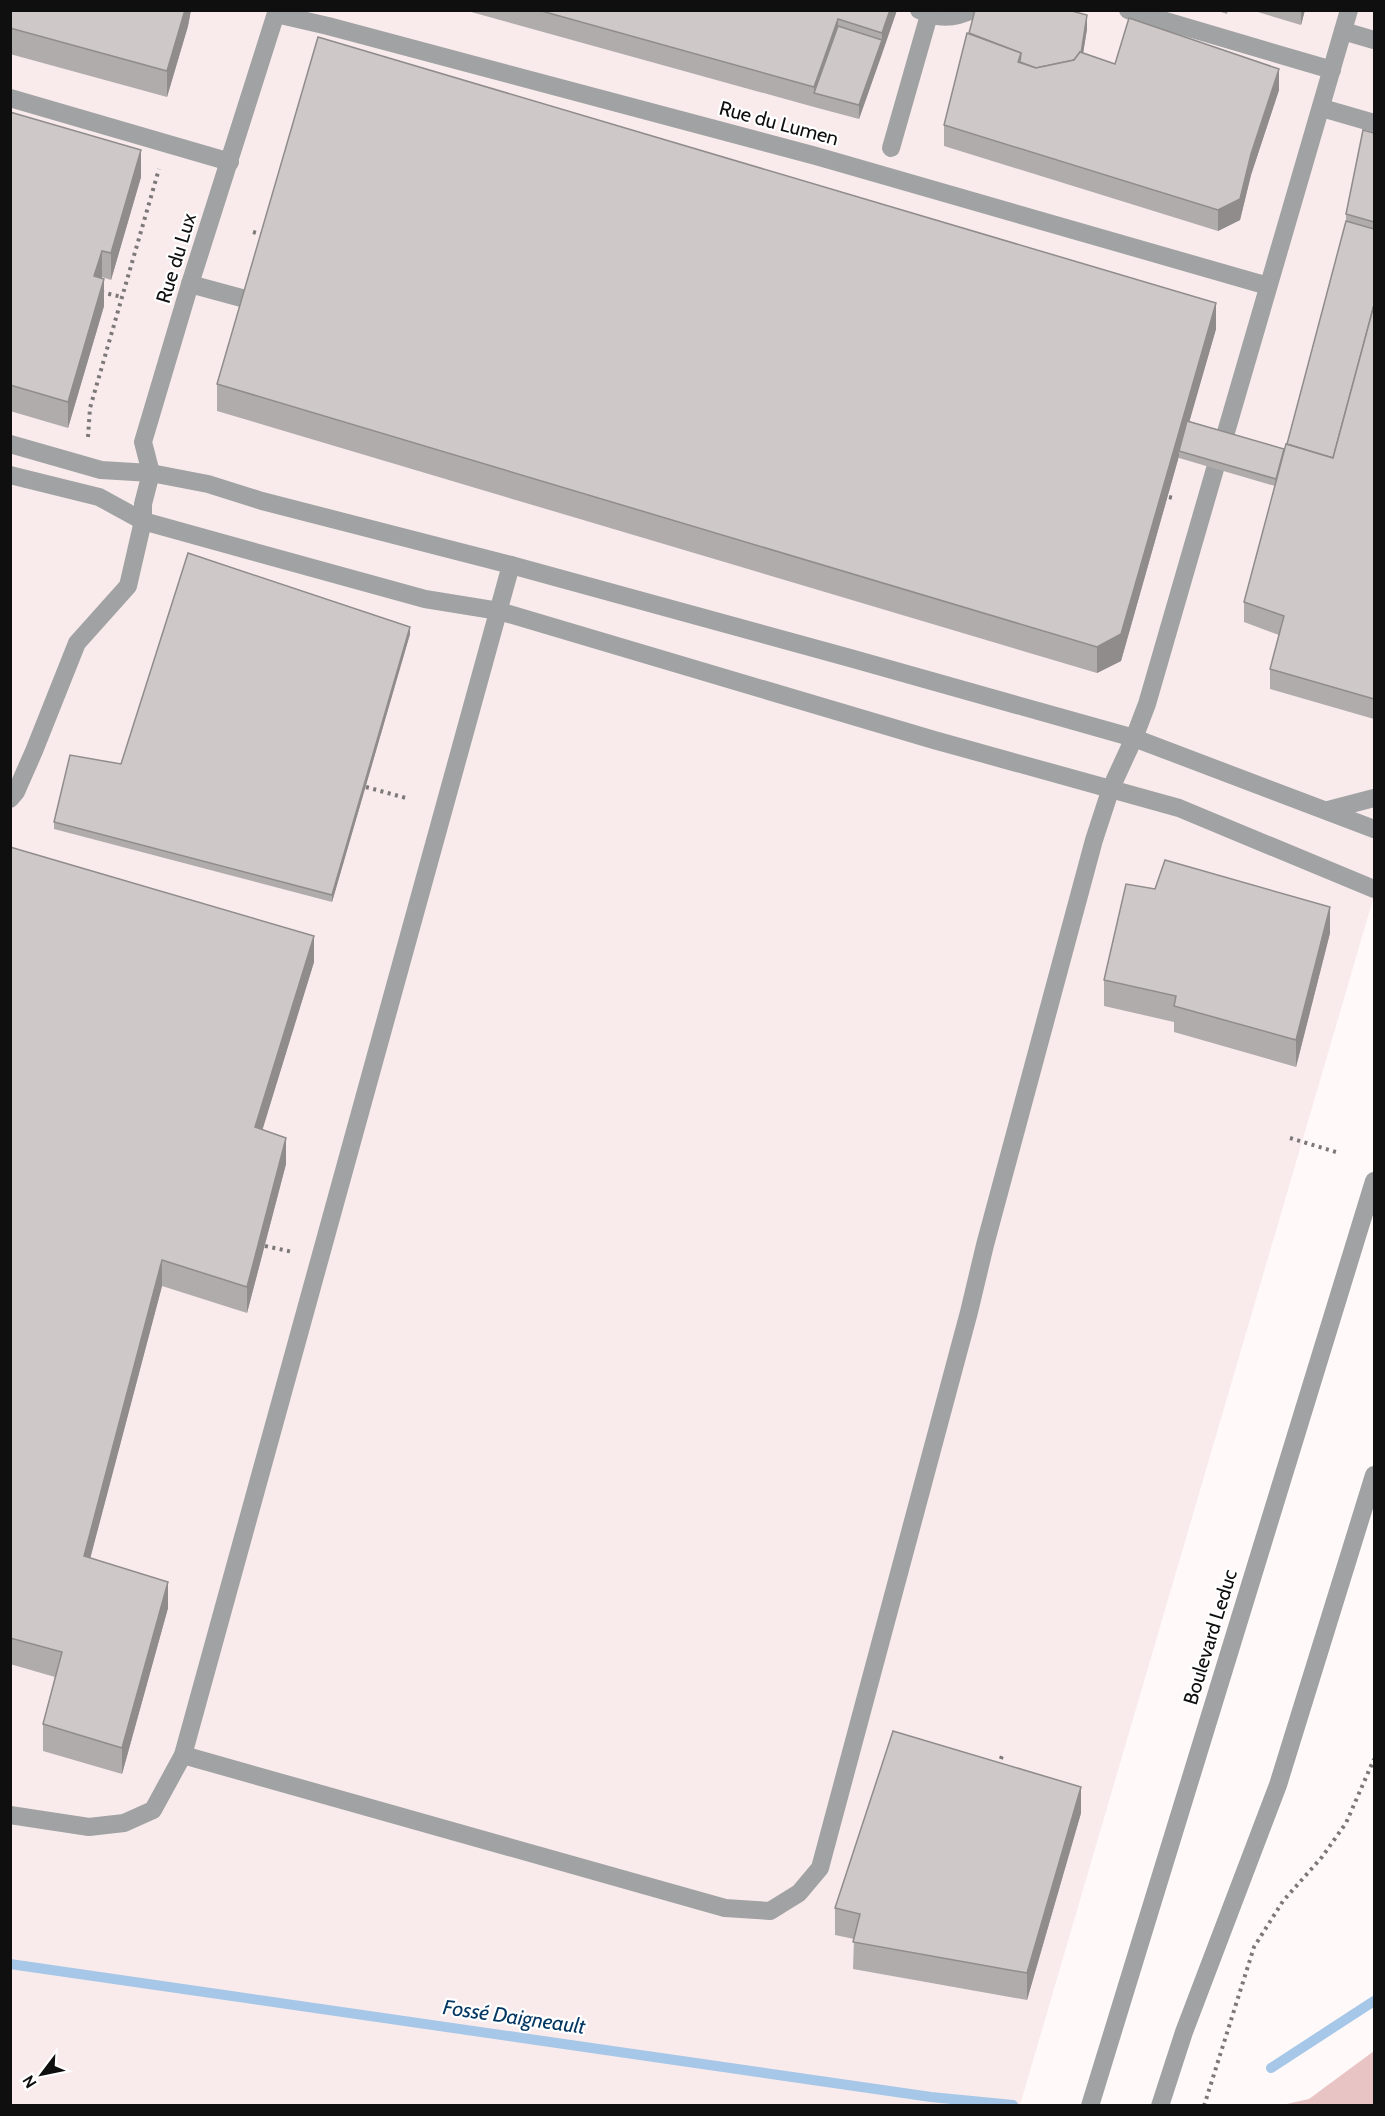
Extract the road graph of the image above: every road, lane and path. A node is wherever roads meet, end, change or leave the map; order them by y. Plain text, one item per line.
1 (972, 10) edge
2 (1128, 10) edge
3 (1349, 10) edge
4 (277, 12) edge
5 (924, 13) edge
6 (1343, 31) junction
7 (1374, 39) edge
8 (1332, 70) junction
9 (10, 98) edge
10 (1322, 108) junction
11 (1374, 123) edge
12 (891, 148) dead end
13 (162, 160) dead end
14 (230, 162) junction
15 (253, 232) dead end
16 (267, 236) edge
17 (190, 284) junction
18 (1268, 286) junction
19 (98, 291) edge
20 (122, 297) junction
21 (249, 300) edge
22 (1224, 439) edge
23 (10, 444) edge
24 (87, 444) dead end
25 (1215, 469) edge
26 (151, 473) junction
27 (10, 475) edge
28 (143, 521) junction
29 (512, 565) junction
30 (499, 611) junction
31 (1134, 738) junction
32 (366, 787) edge
33 (1111, 788) junction
34 (406, 798) dead end
35 (1374, 798) edge
36 (10, 799) edge
37 (1328, 810) junction
38 (1374, 829) edge
39 (1374, 889) edge
40 (1290, 1138) dead end
41 (1336, 1152) dead end
42 (1374, 1181) edge
43 (1374, 1475) edge
44 (183, 1755) junction
45 (1002, 1756) dead end
46 (1374, 1759) edge
47 (998, 1768) edge
48 (10, 1815) edge
49 (1090, 2106) edge
50 (1160, 2106) edge
51 (1204, 2106) edge

1 - 5 street
2 - 8 street
3 - 6 street
4 - 14 street, Rue du Lux
4 - 18 street, Rue du Lumen
5 - 12 street
6 - 7 street
6 - 8 street
8 - 10 street
9 - 14 street
10 - 11 street
10 - 18 street
13 - 20 path
14 - 17 street, Rue du Lux
15 - 16 path
17 - 21 street
17 - 26 street, Rue du Lux
18 - 22 street
19 - 20 path
20 - 24 path
23 - 26 street
25 - 31 street
26 - 28 street
26 - 29 street
27 - 28 street
28 - 30 street
28 - 36 street
29 - 30 street
29 - 31 street
30 - 33 street
30 - 44 street
31 - 33 street
31 - 37 street
32 - 34 path
33 - 39 street
33 - 44 street
35 - 37 street
37 - 38 street
40 - 41 path
42 - 49 street, Boulevard Leduc
43 - 50 street
44 - 48 street
45 - 47 path
46 - 51 path

